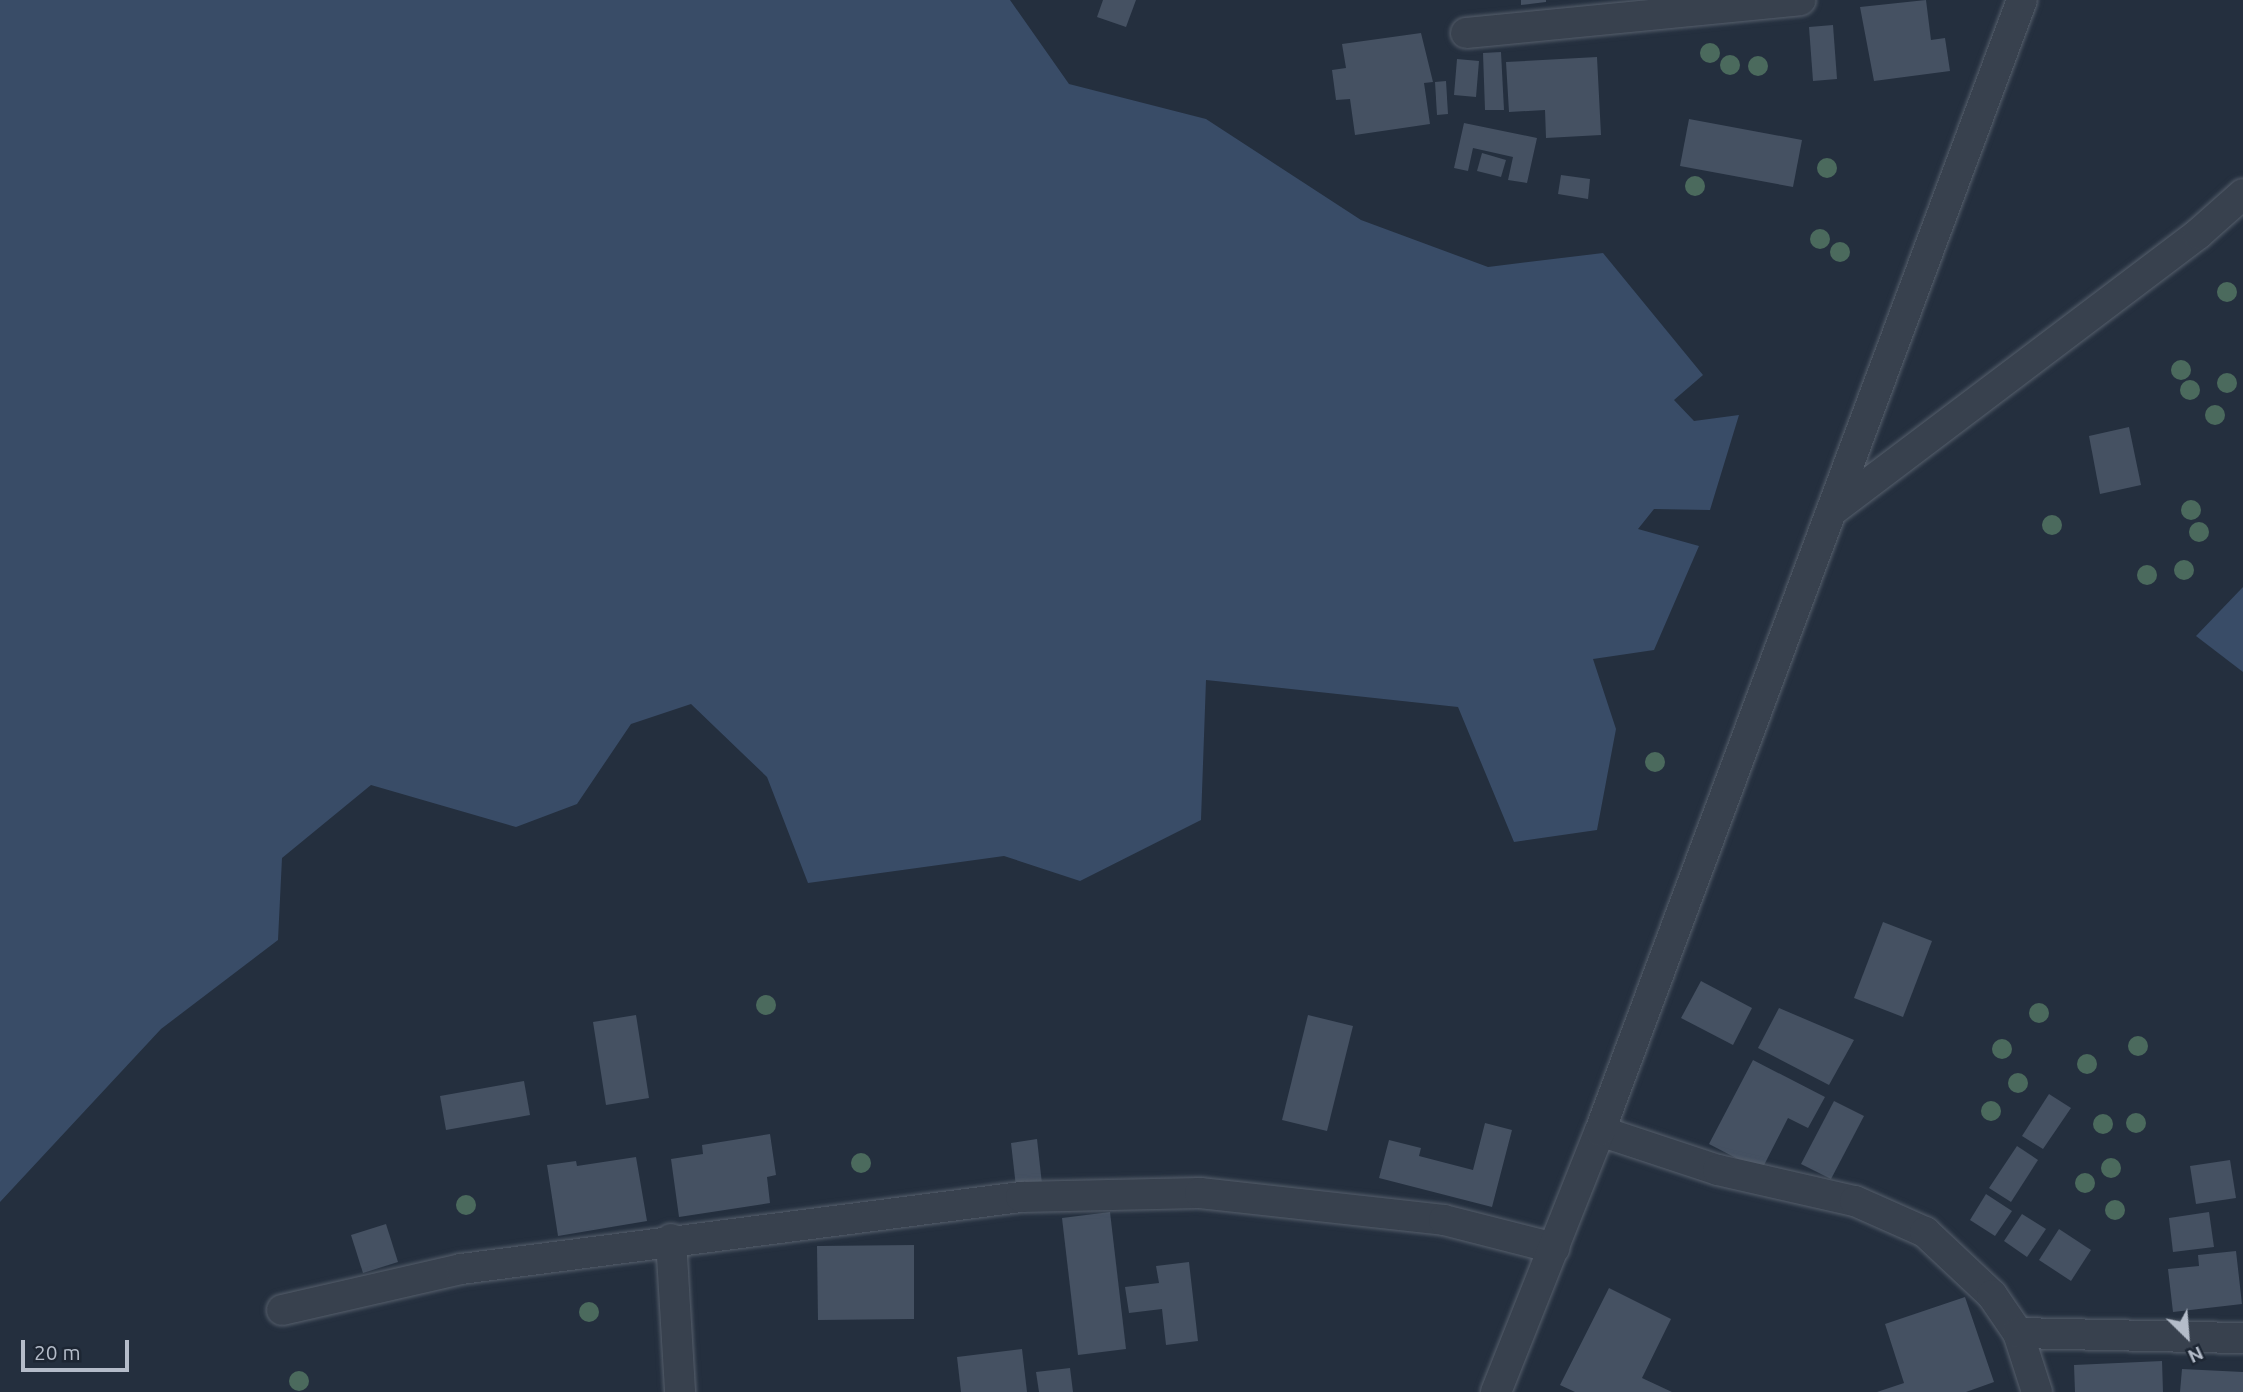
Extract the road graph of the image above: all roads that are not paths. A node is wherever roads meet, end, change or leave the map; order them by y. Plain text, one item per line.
1 (1800, 0) edge
2 (2022, 0) edge
3 (1466, 33) dead end
4 (2243, 194) edge
5 (1832, 512) junction
6 (1600, 1131) junction
7 (671, 1239) junction
8 (1555, 1248) junction
9 (282, 1310) dead end
10 (2018, 1333) junction
11 (2243, 1338) edge
12 (680, 1392) edge
13 (1496, 1392) edge
14 (2037, 1392) edge

1 - 3 street
2 - 5 street
4 - 5 street
5 - 6 street
6 - 8 street
6 - 10 street
7 - 8 street
7 - 9 street
7 - 12 street
8 - 13 street
10 - 11 street
10 - 14 street

